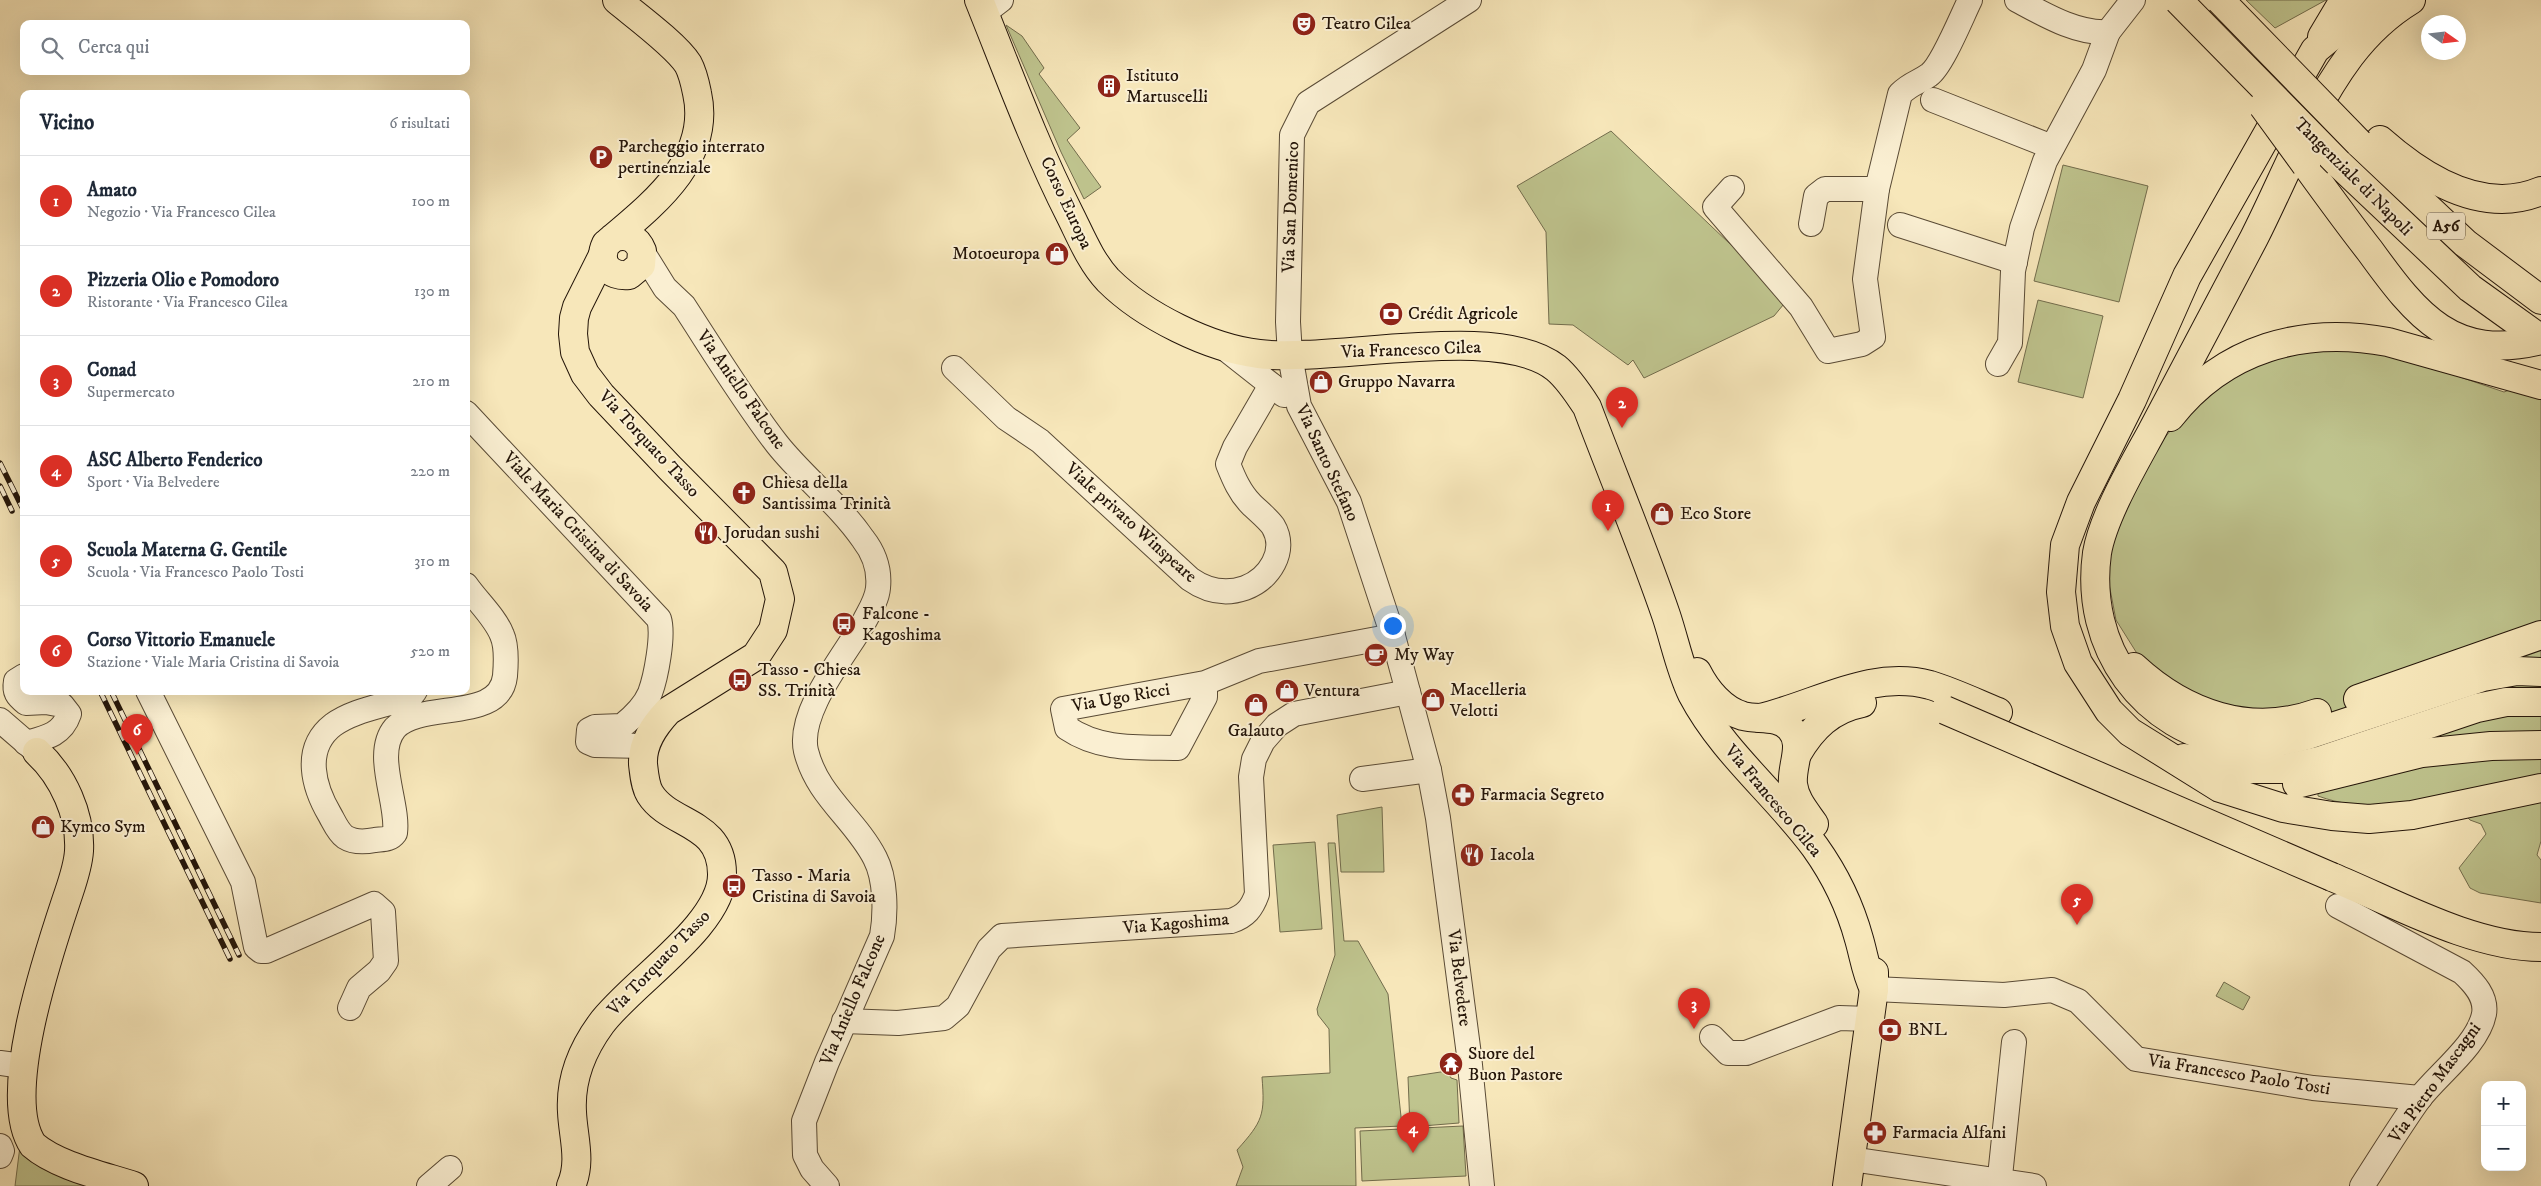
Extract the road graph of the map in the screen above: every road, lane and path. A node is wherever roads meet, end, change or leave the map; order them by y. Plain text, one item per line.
1 (617, 0) edge
2 (1469, 0) edge
3 (1970, 0) edge
4 (2017, 0) edge
5 (2133, 0) edge
6 (2178, 0) edge
7 (2220, 0) edge
8 (2344, 0) edge
9 (2375, 0) edge
10 (2411, 0) edge
11 (988, 4) edge
12 (2108, 32) junction
13 (2210, 32) junction
14 (2315, 50) junction
15 (1933, 100) dead end
16 (2366, 138) junction
17 (2052, 147) junction
18 (1732, 188) dead end
19 (1877, 189) junction
20 (2541, 192) edge
21 (1811, 224) dead end
22 (1900, 225) dead end
23 (624, 256) junction
24 (2015, 262) junction
25 (2541, 300) edge
26 (2541, 339) edge
27 (1222, 346) junction
28 (1290, 355) junction
29 (1998, 364) dead end
30 (954, 368) dead end
31 (1271, 385) junction
32 (2541, 385) edge
33 (1299, 406) junction
34 (470, 417) edge
35 (2134, 463) junction
36 (470, 590) edge
37 (1666, 616) junction
38 (2541, 635) edge
39 (1393, 636) junction
40 (2541, 672) edge
41 (20, 678) edge
42 (1205, 683) junction
43 (1408, 692) junction
44 (150, 695) edge
45 (412, 695) edge
46 (2541, 702) edge
47 (1815, 714) junction
48 (1760, 718) junction
49 (0, 720) edge
50 (2303, 727) junction
51 (0, 744) edge
52 (2541, 745) edge
53 (645, 746) junction
54 (32, 748) junction
55 (1796, 754) junction
56 (2165, 754) junction
57 (1429, 770) junction
58 (2322, 770) junction
59 (1362, 779) dead end
60 (1758, 780) junction
61 (2541, 788) edge
62 (2335, 868) junction
63 (2338, 906) dead end
64 (2541, 929) edge
65 (2541, 947) edge
66 (1874, 989) junction
67 (350, 1008) dead end
68 (1870, 1019) junction
69 (844, 1021) junction
70 (1712, 1037) dead end
71 (2014, 1042) dead end
72 (8, 1064) edge
73 (2420, 1098) junction
74 (0, 1146) edge
75 (0, 1156) edge
76 (1851, 1160) junction
77 (450, 1168) dead end
78 (1999, 1184) edge
79 (134, 1186) edge
80 (429, 1186) edge
81 (571, 1186) edge
82 (827, 1186) edge
83 (1482, 1186) edge
84 (1847, 1186) edge
85 (2034, 1186) edge
86 (2362, 1186) edge

1 - 23 main road, Via Torquato Tasso
2 - 28 street, Via San Domenico
3 - 19 street
4 - 12 street
5 - 12 street
6 - 13 main road, Tangenziale di Napoli / A56, bridge
7 - 16 main road, bridge
8 - 14 main road
9 - 14 main road
10 - 35 main road
11 - 27 main road, Corso Europa
12 - 17 street
13 - 26 main road, Tangenziale di Napoli / A56, bridge
13 - 26 main road, bridge
14 - 56 main road
15 - 17 street
16 - 20 main road
16 - 25 main road, Tangenziale di Napoli / A56
17 - 24 street
18 - 19 street
19 - 21 street
22 - 24 street
23 - 53 main road, Via Torquato Tasso
23 - 69 street, Via Aniello Falcone
24 - 29 street
27 - 28 main road, Corso Europa
27 - 31 street
28 - 33 street, Via Santo Stefano
28 - 37 main road, Via Francesco Cilea
30 - 31 street, Viale privato Winspeare
31 - 33 street
32 - 35 main road
33 - 39 street, Via Santo Stefano
34 - 53 street, Viale Maria Cristina di Savoia
35 - 50 main road
36 - 45 street
37 - 48 main road, Via Francesco Cilea
37 - 60 main road, Via Francesco Cilea
38 - 50 main road
39 - 42 street, Via Ugo Ricci
39 - 43 street, Via Santo Stefano
40 - 50 main road
41 - 54 street
42 - 42 street, Via Ugo Ricci
43 - 57 street, Via Santo Stefano
43 - 69 street, Via Kagoshima
44 - 67 street
46 - 58 main road
47 - 48 main road
47 - 55 main road
47 - 62 main road, bridge
48 - 55 main road, Via Francesco Cilea
49 - 54 street
51 - 54 street
52 - 58 main road
53 - 81 main road, Via Torquato Tasso
54 - 72 main road
55 - 60 main road
55 - 66 main road, Via Francesco Cilea
56 - 58 main road
56 - 61 main road
57 - 59 street
57 - 83 street, Via Belvedere
60 - 66 main road, Via Francesco Cilea
62 - 64 main road
62 - 65 main road
63 - 73 street, Via Pietro Mascagni
66 - 68 main road, Via Francesco Cilea
66 - 73 street, Via Francesco Paolo Tosti
68 - 70 street
68 - 76 main road, Via Francesco Cilea
69 - 82 street, Via Aniello Falcone
71 - 78 street
72 - 79 main road
73 - 86 street, Via Pietro Mascagni
74 - 75 street
76 - 78 street
76 - 84 main road, Via Francesco Cilea
77 - 80 street
78 - 85 street

